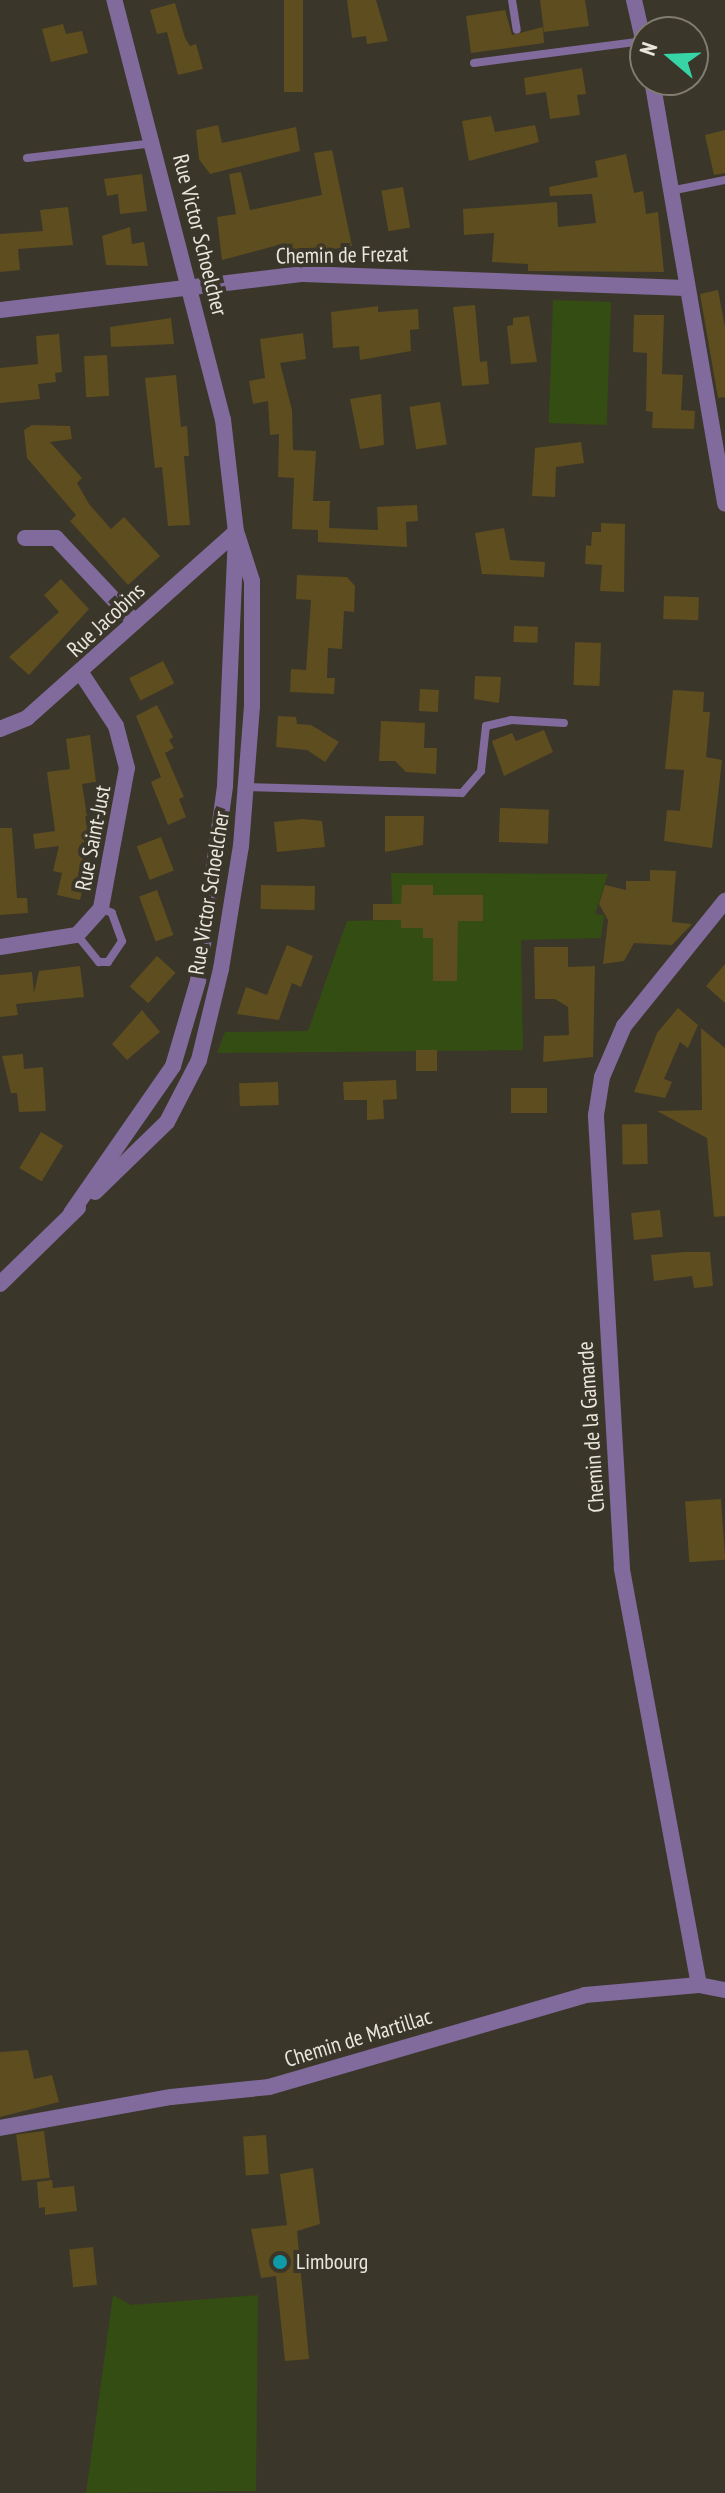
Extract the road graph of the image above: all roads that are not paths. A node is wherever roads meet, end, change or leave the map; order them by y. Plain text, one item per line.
1 (114, 0) edge
2 (512, 0) edge
3 (517, 30) dead end
4 (629, 47) edge
5 (474, 63) dead end
6 (655, 96) edge
7 (154, 143) junction
8 (27, 158) dead end
9 (725, 180) edge
10 (675, 190) junction
11 (192, 287) junction
12 (686, 288) junction
13 (0, 310) edge
14 (725, 504) edge
15 (236, 532) junction
16 (25, 538) dead end
17 (135, 622) junction
18 (81, 673) junction
19 (564, 723) dead end
20 (0, 729) edge
21 (247, 787) junction
22 (725, 901) edge
23 (101, 908) junction
24 (77, 935) junction
25 (0, 947) edge
26 (71, 1213) junction
27 (0, 1284) edge
28 (699, 1985) junction
29 (725, 1990) edge
30 (0, 2128) edge

1 - 7 street, Rue Victor Schoelcher
2 - 3 lane
4 - 5 lane
6 - 10 street
7 - 8 lane
7 - 11 street, Rue Victor Schoelcher
9 - 10 lane
10 - 12 street
11 - 12 street, Chemin de Frezat
11 - 13 street, Chemin de Frezat
11 - 15 street, Rue Victor Schoelcher
12 - 14 street
15 - 17 street, Rue Jacobins
15 - 21 street, Rue Victor Schoelcher
15 - 26 street, Rue Victor Schoelcher
16 - 17 street
17 - 18 street, Rue Jacobins
18 - 20 street, Rue Jacobins
18 - 23 street, Rue Saint-Just
19 - 21 lane
21 - 26 street, Rue Victor Schoelcher
22 - 28 street, Chemin de la Gamarde
23 - 24 street, Rue Saint-Just
23 - 24 lane
24 - 25 street
26 - 27 street, Rue Victor Schoelcher
28 - 29 street, Chemin de Martillac
28 - 30 street, Chemin de Martillac

